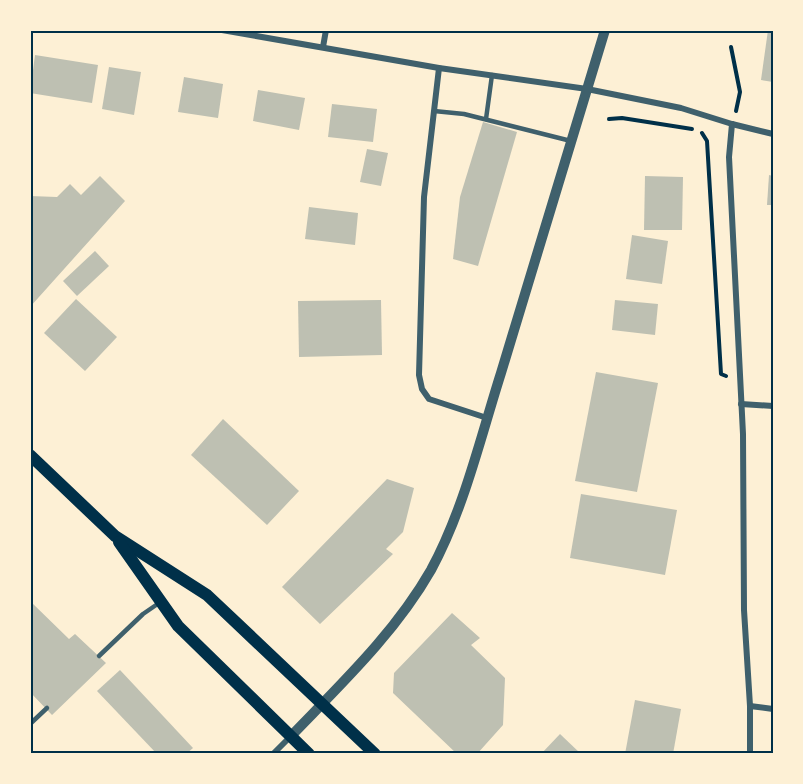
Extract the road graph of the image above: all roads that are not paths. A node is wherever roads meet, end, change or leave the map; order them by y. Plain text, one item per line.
1 (222, 30) edge
2 (326, 30) edge
3 (605, 30) edge
4 (323, 47) junction
5 (439, 68) junction
6 (492, 75) junction
7 (587, 89) junction
8 (433, 111) junction
9 (486, 119) junction
10 (732, 124) junction
11 (773, 134) edge
12 (572, 141) junction
13 (741, 404) junction
14 (773, 406) edge
15 (487, 418) junction
16 (30, 455) edge
17 (115, 536) junction
18 (161, 601) junction
19 (99, 656) dead end
20 (322, 704) junction
21 (750, 706) junction
22 (47, 708) dead end
23 (773, 709) edge
24 (30, 724) edge
25 (291, 736) junction
26 (273, 754) edge
27 (309, 754) edge
28 (375, 754) edge
29 (750, 754) edge

1 - 4 street
2 - 4 street
3 - 7 street
4 - 5 street
5 - 6 street
5 - 8 street
6 - 7 street
6 - 9 lane
7 - 10 street
7 - 12 street
8 - 9 lane
8 - 15 street
9 - 12 lane
10 - 11 street
10 - 13 street
12 - 15 street
13 - 14 street
13 - 21 street
15 - 20 street
16 - 17 main road
17 - 18 main road
17 - 20 main road
18 - 19 lane
18 - 25 main road
20 - 25 street
20 - 28 main road
21 - 23 street
21 - 29 street
22 - 24 lane
25 - 26 street
25 - 27 main road

